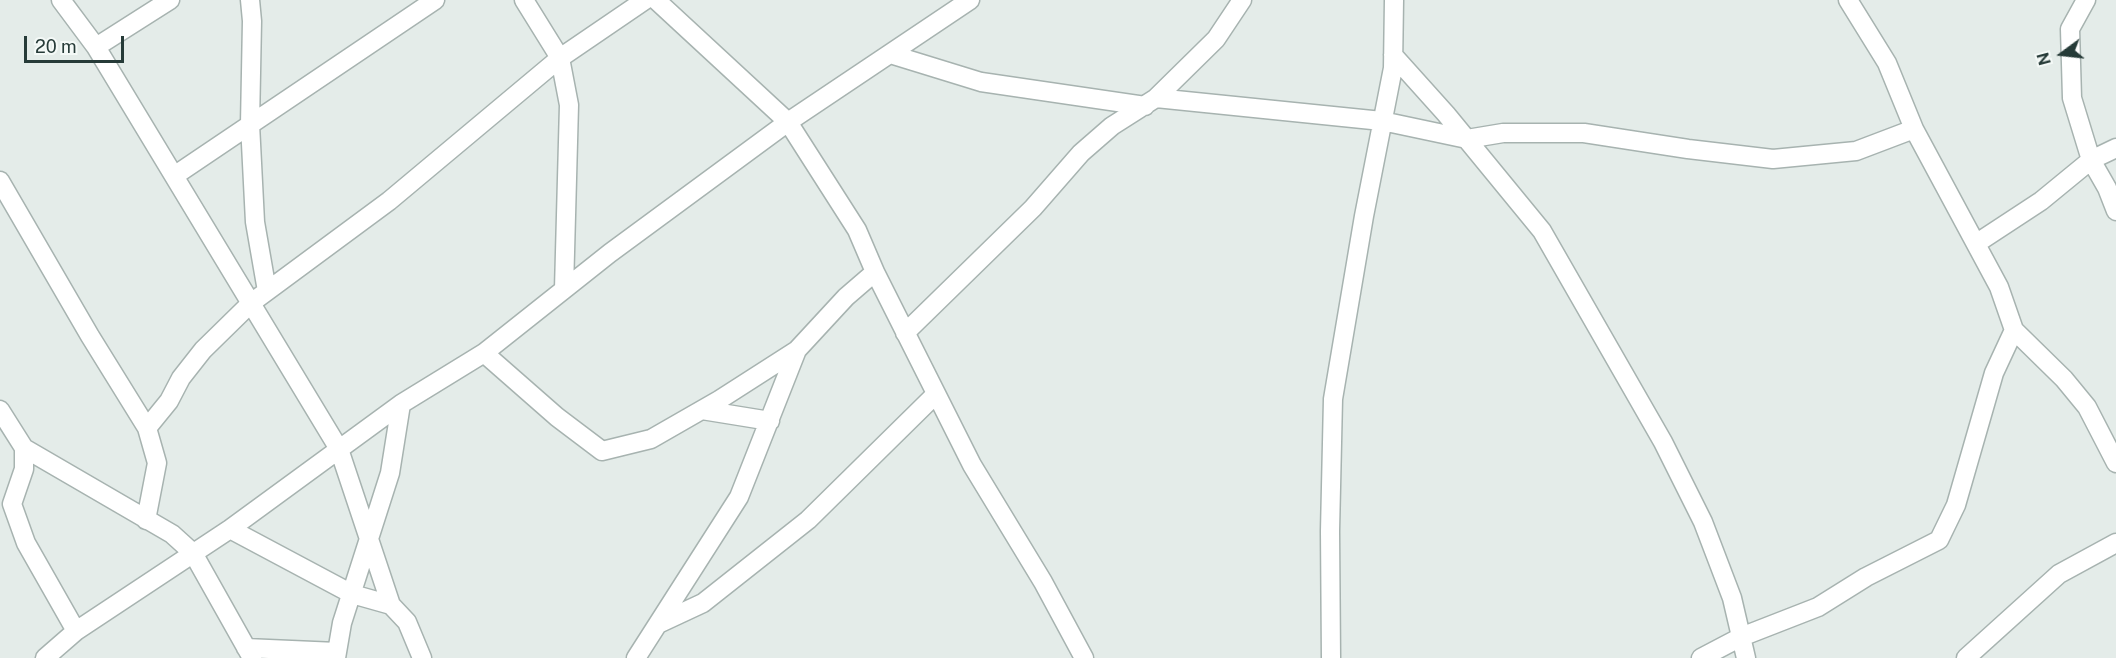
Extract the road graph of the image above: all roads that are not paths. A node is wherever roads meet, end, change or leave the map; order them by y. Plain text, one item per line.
1 (61, 0) edge
2 (170, 0) edge
3 (250, 0) edge
4 (435, 0) edge
5 (524, 0) edge
6 (645, 0) edge
7 (656, 0) edge
8 (970, 0) edge
9 (1242, 0) edge
10 (1394, 0) edge
11 (1848, 0) edge
12 (2086, 0) edge
13 (96, 47) junction
14 (890, 54) junction
15 (1393, 55) junction
16 (560, 58) junction
17 (1150, 102) junction
18 (1383, 121) junction
19 (788, 122) junction
20 (250, 124) junction
21 (1914, 129) junction
22 (1467, 139) junction
23 (2116, 148) edge
24 (2091, 160) junction
25 (174, 176) junction
26 (0, 181) edge
27 (2116, 212) edge
28 (1977, 243) junction
29 (875, 272) junction
30 (564, 289) junction
31 (267, 291) junction
32 (251, 303) junction
33 (2014, 330) junction
34 (905, 333) junction
35 (797, 350) junction
36 (483, 353) junction
37 (936, 393) junction
38 (401, 404) junction
39 (0, 410) edge
40 (702, 410) junction
41 (770, 421) junction
42 (147, 428) junction
43 (24, 448) junction
44 (339, 449) junction
45 (2116, 463) edge
46 (147, 520) junction
47 (230, 529) junction
48 (369, 541) junction
49 (2116, 543) edge
50 (193, 553) junction
51 (352, 594) junction
52 (391, 605) junction
53 (658, 624) junction
54 (76, 631) junction
55 (1741, 637) junction
56 (249, 653) edge
57 (337, 655) edge
58 (45, 658) edge
59 (422, 658) edge
60 (636, 658) edge
61 (1084, 658) edge
62 (1331, 658) edge
63 (1701, 658) edge
64 (1746, 658) edge
65 (1966, 658) edge

1 - 13 street
2 - 13 street
3 - 20 street
4 - 20 street
5 - 16 street
6 - 16 street
7 - 19 street
8 - 14 street
9 - 17 street
10 - 15 street
11 - 21 street
12 - 24 street
13 - 25 street
14 - 17 street
14 - 19 street
15 - 18 street
15 - 22 street
16 - 30 street
16 - 31 street
17 - 18 street
17 - 34 street
18 - 22 street
18 - 62 street
19 - 29 street
19 - 30 street
20 - 25 street
20 - 31 street
21 - 22 street
21 - 28 street
22 - 55 street
23 - 24 street
24 - 27 street
24 - 28 street
25 - 32 street
26 - 42 street
28 - 33 street
29 - 34 street
29 - 35 street
30 - 36 street
31 - 32 street
32 - 42 street
32 - 44 street
33 - 45 street
33 - 55 street
34 - 37 street
35 - 40 street
35 - 41 street
36 - 38 street
36 - 40 street
37 - 53 street
37 - 61 street
38 - 44 street
38 - 48 street
39 - 43 street
40 - 41 street
41 - 53 street
42 - 46 street
43 - 46 street
43 - 54 street
44 - 47 street
44 - 48 street
46 - 50 street
47 - 50 street
47 - 51 street
48 - 51 street
48 - 52 street
49 - 65 street
50 - 54 street
50 - 56 street
51 - 52 street
51 - 57 street
52 - 59 street
53 - 60 street
54 - 58 street
55 - 63 street
55 - 64 street
56 - 57 street

